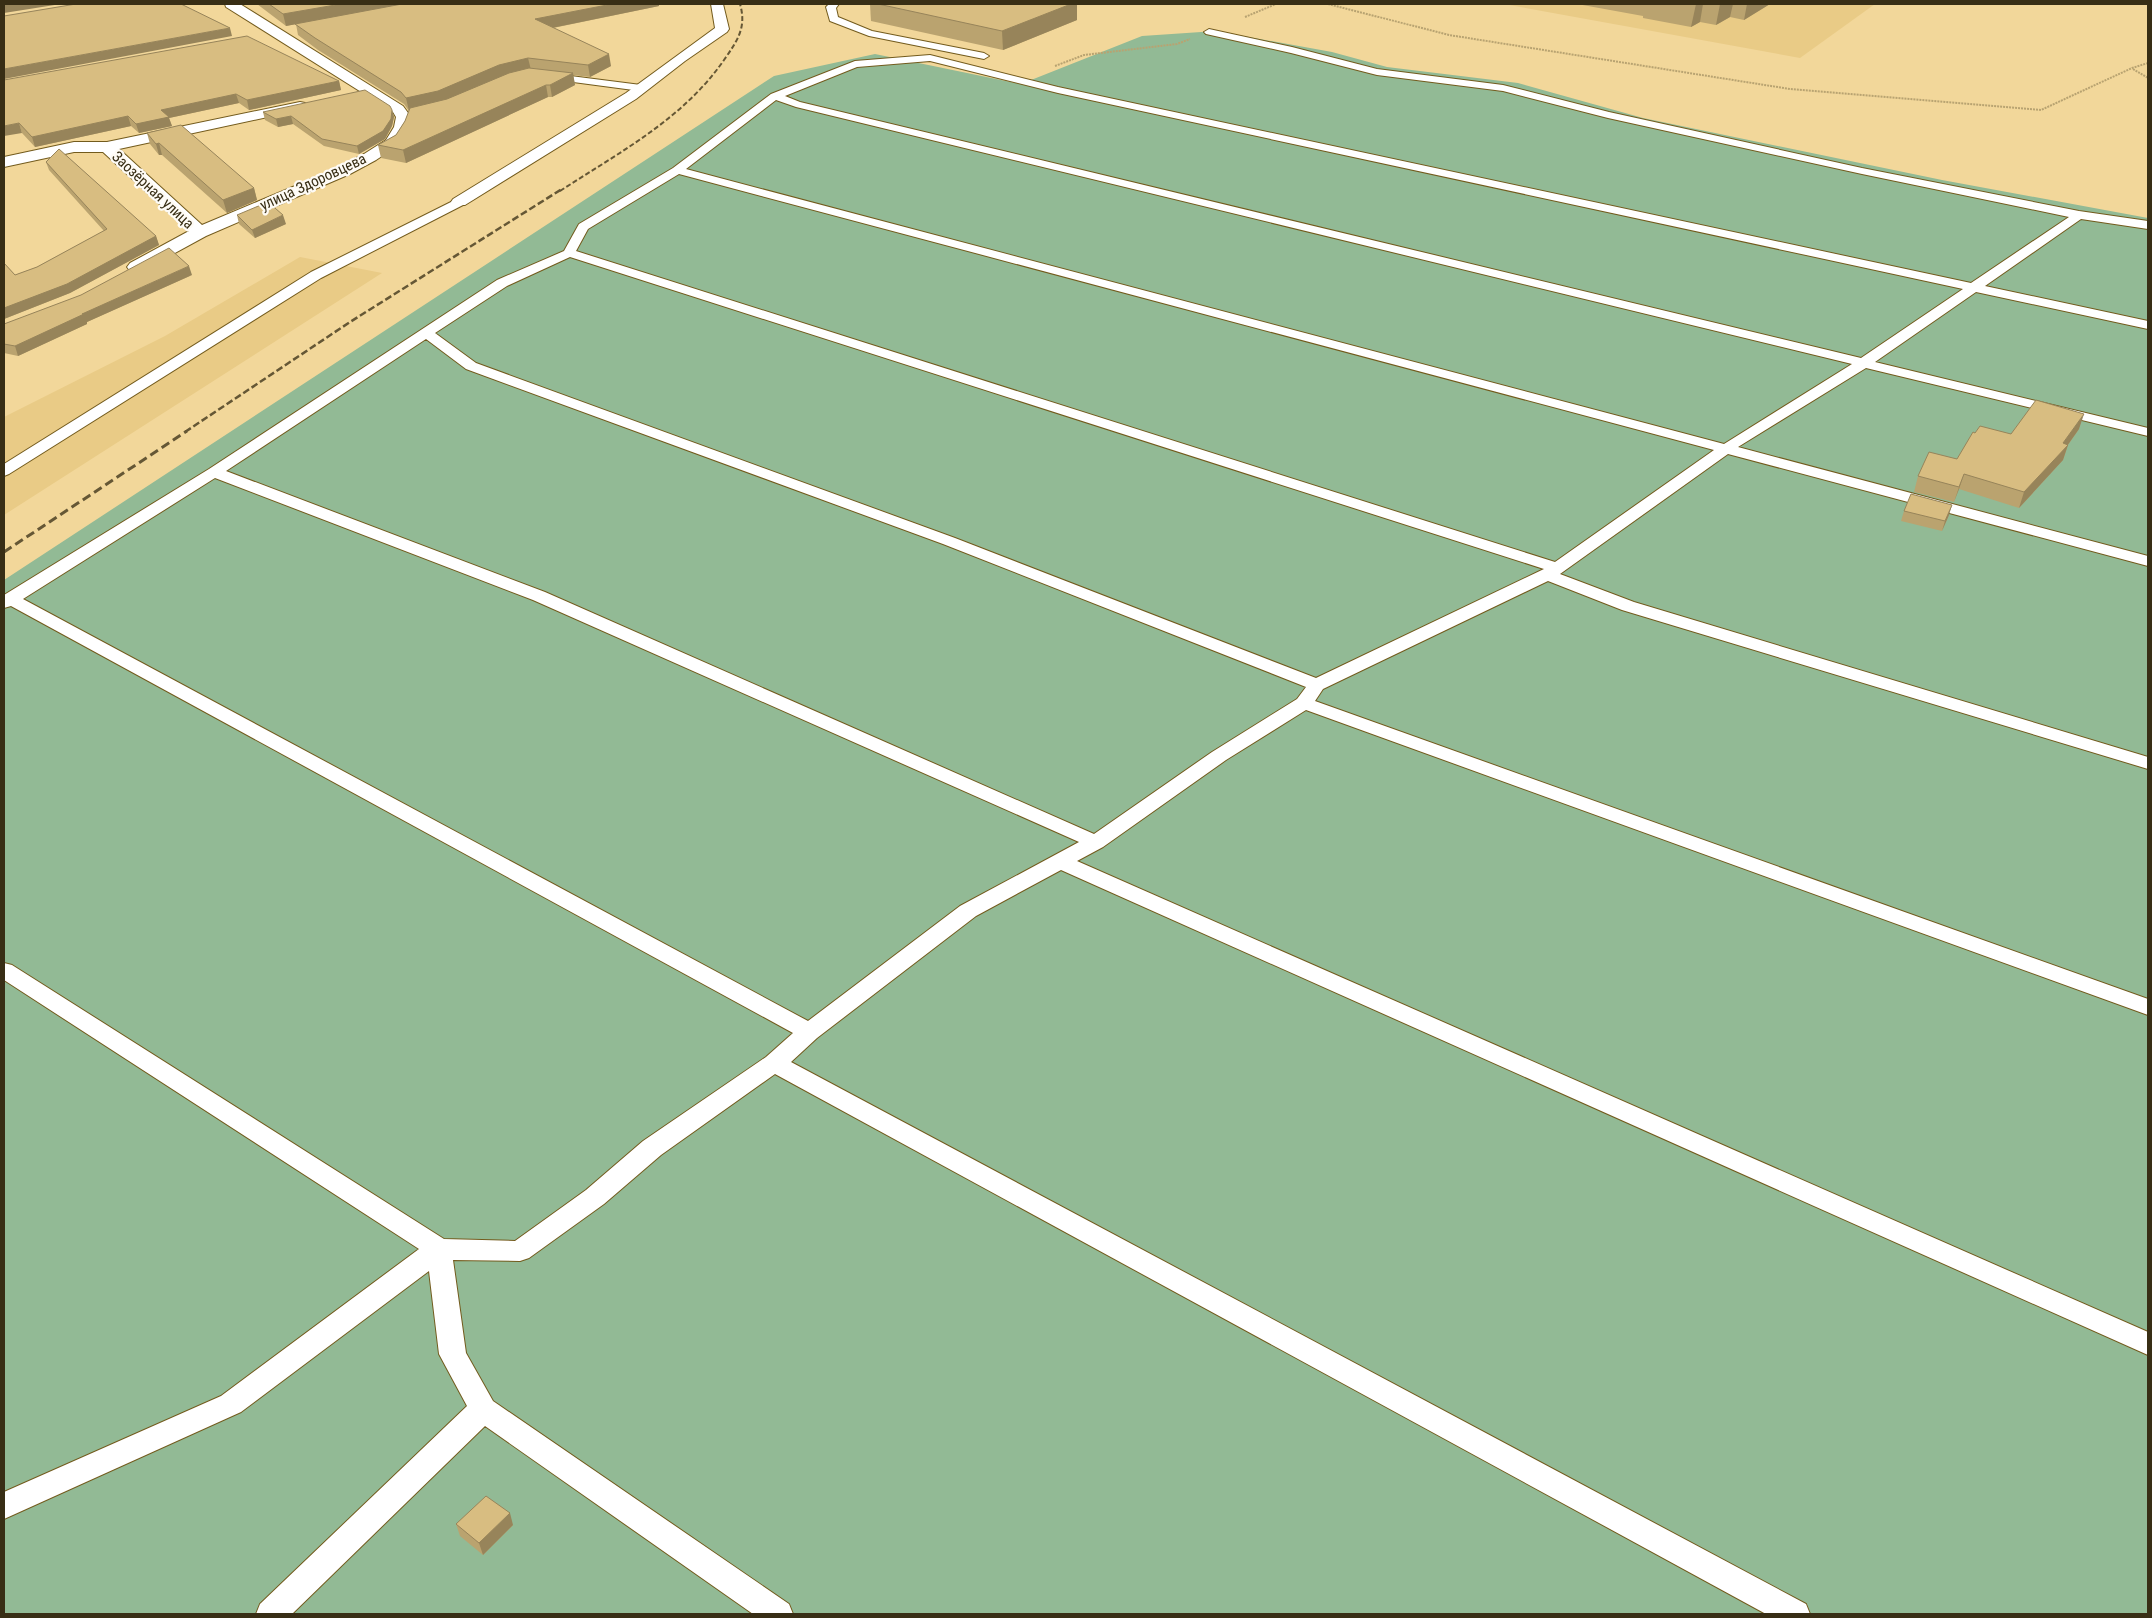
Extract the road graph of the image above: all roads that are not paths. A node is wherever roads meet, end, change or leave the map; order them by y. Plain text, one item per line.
1 (231, 4) edge
2 (717, 4) edge
3 (834, 4) edge
4 (299, 29) edge
5 (1209, 32) road end
6 (279, 33) junction
7 (260, 36) dead end
8 (984, 56) dead end
9 (540, 76) edge
10 (641, 88) junction
11 (368, 91) junction
12 (348, 95) edge
13 (775, 96) junction
14 (310, 104) edge
15 (107, 147) junction
16 (4, 162) edge
17 (677, 170) junction
18 (459, 202) joint
19 (2078, 215) junction
20 (2148, 225) edge
21 (200, 232) junction
22 (569, 253) junction
23 (121, 275) edge
24 (1972, 287) junction
25 (2148, 325) edge
26 (427, 333) junction
27 (1862, 364) junction
28 (2148, 432) edge
29 (1727, 448) junction
30 (4, 471) edge
31 (214, 472) junction
32 (2148, 562) edge
33 (1552, 572) junction
34 (7, 601) edge
35 (1317, 685) junction
36 (1304, 703) junction
37 (2148, 763) edge
38 (1096, 842) junction
39 (1061, 862) junction
40 (4, 970) edge
41 (2148, 1006) edge
42 (809, 1032) junction
43 (774, 1063) junction
44 (439, 1249) junction
45 (2148, 1344) edge
46 (483, 1409) junction
47 (4, 1506) edge
48 (271, 1614) edge
49 (778, 1614) edge
50 (1795, 1614) edge

1 - 6 street, улица Здоровцева
2 - 10 street
3 - 8 lane
4 - 6 street
5 - 19 lane
6 - 7 street
6 - 11 street, улица Здоровцева
9 - 10 lane
10 - 18 street
11 - 12 street
11 - 21 street, улица Здоровцева
13 - 17 lane
13 - 24 lane
13 - 27 lane
14 - 15 street
15 - 16 street
15 - 21 street, Заозёрная улица
17 - 22 lane
17 - 29 lane
18 - 30 lane
19 - 20 lane
19 - 24 lane
21 - 23 street, улица Здоровцева
22 - 26 lane
22 - 33 lane
24 - 25 lane
24 - 27 lane
26 - 31 lane
26 - 35 lane
27 - 28 lane
27 - 29 lane
29 - 32 lane
29 - 33 lane
31 - 34 lane
31 - 38 lane
33 - 35 lane
33 - 37 lane
34 - 42 lane
35 - 36 lane
36 - 38 lane
36 - 41 lane
38 - 39 lane
39 - 42 lane
39 - 45 lane
40 - 44 lane
42 - 43 lane
43 - 44 lane
43 - 50 lane
44 - 46 lane
44 - 47 lane
46 - 48 lane
46 - 49 lane

